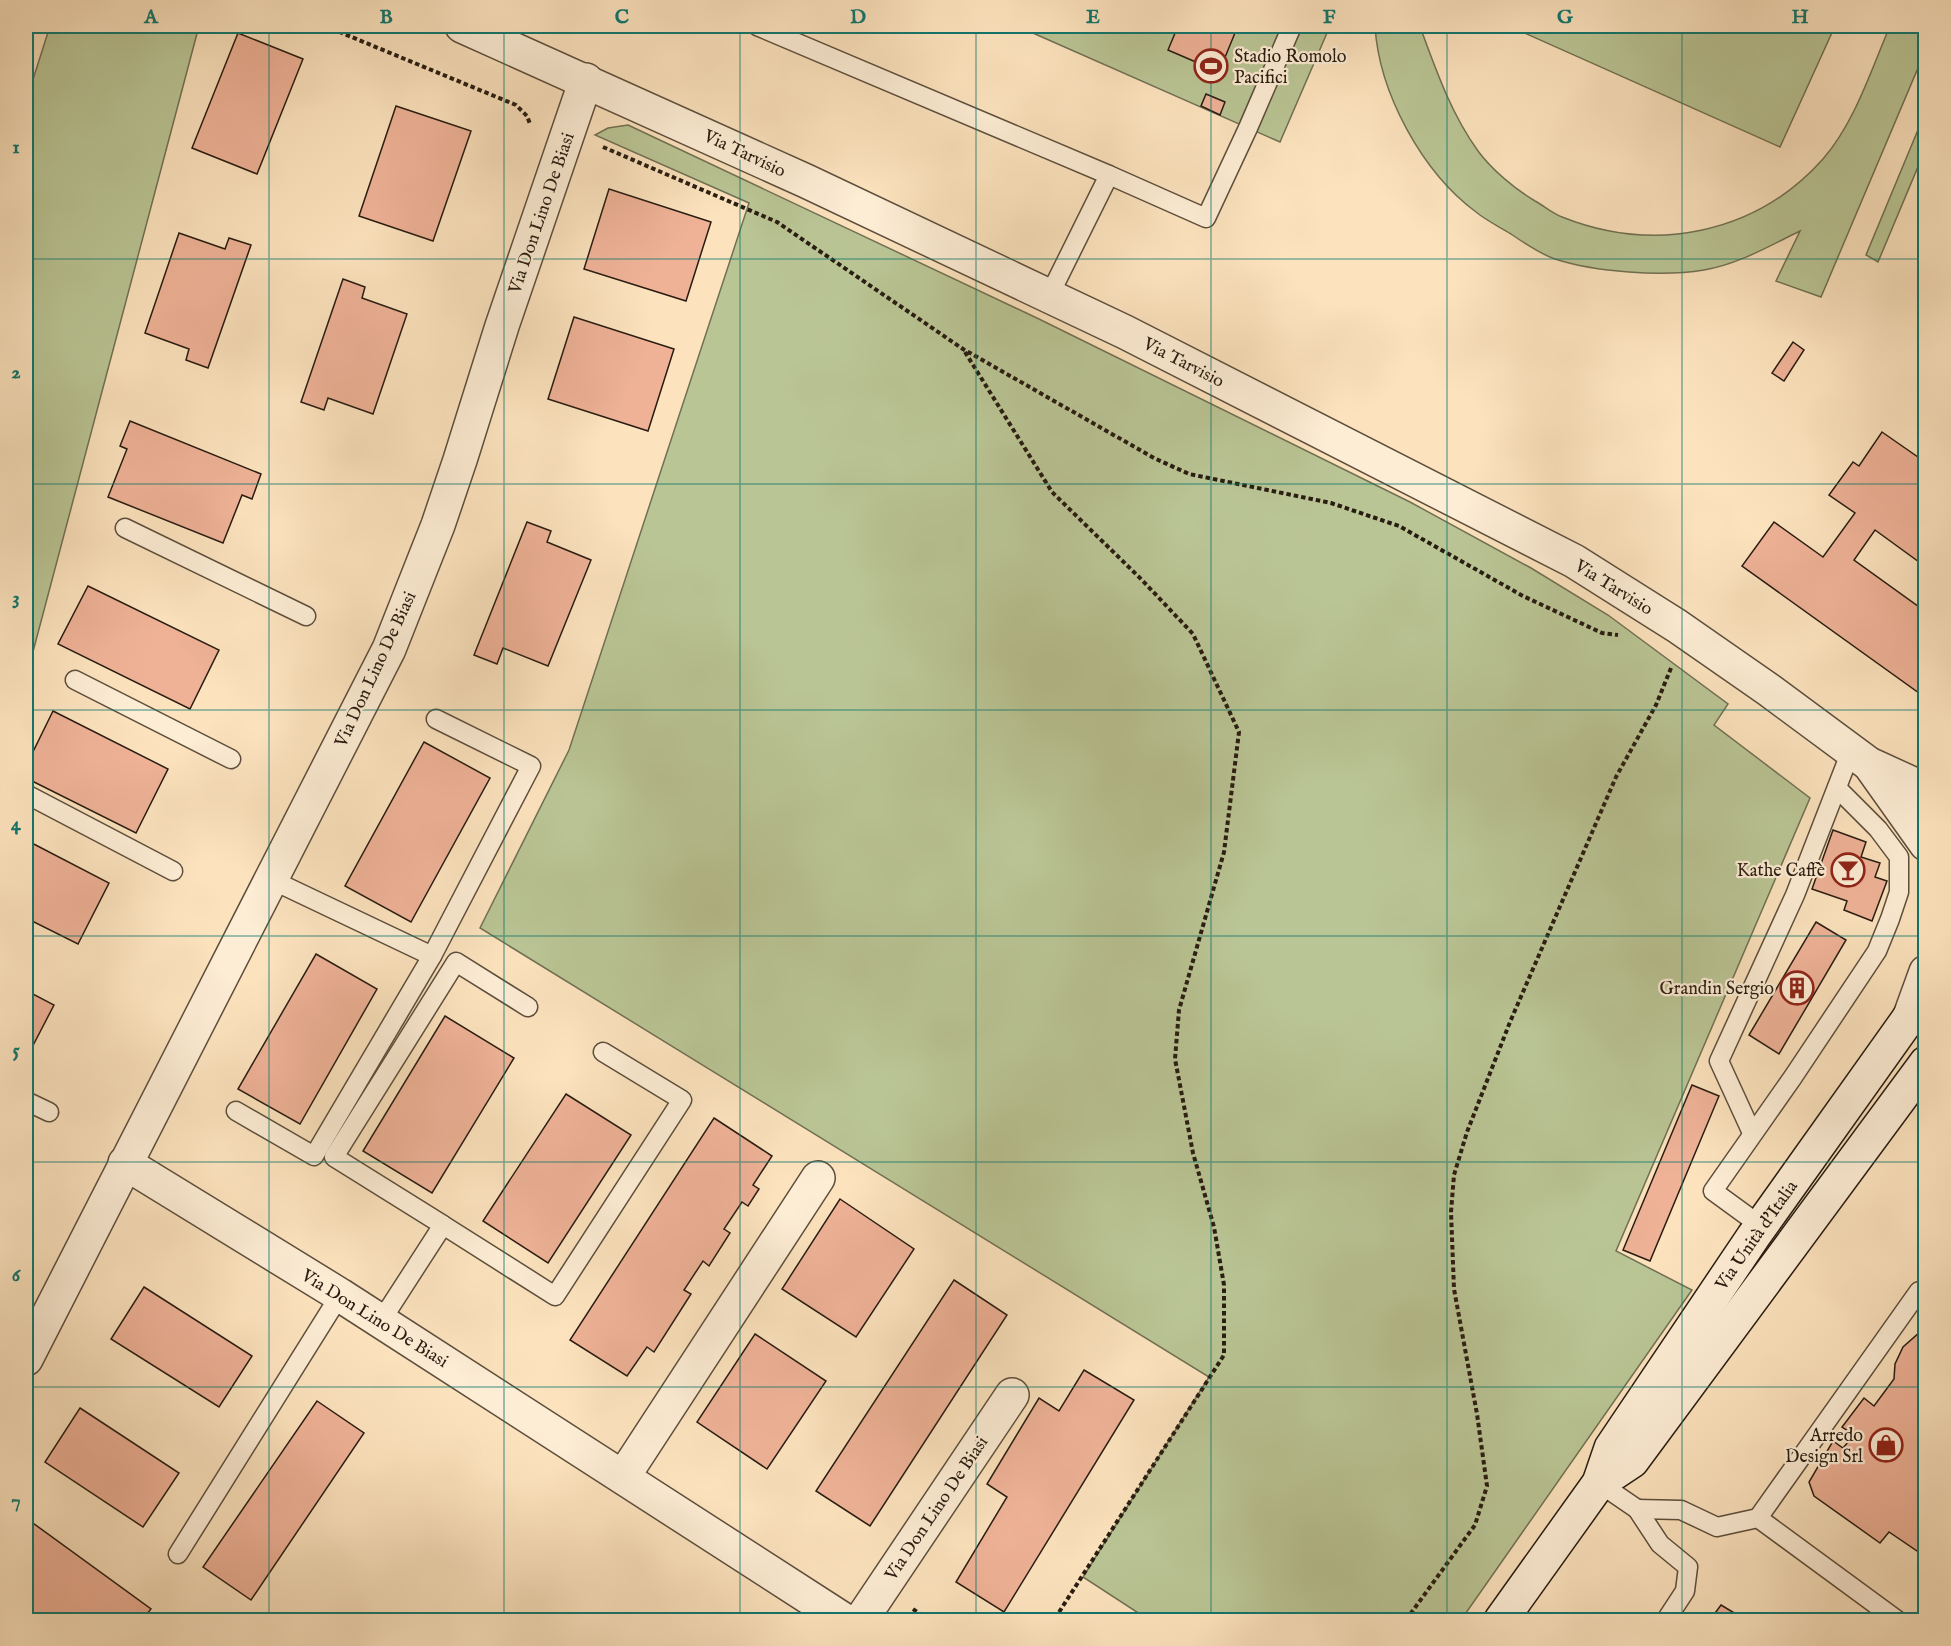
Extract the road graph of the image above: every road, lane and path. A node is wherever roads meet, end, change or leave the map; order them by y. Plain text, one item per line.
1 (325, 26) edge
2 (462, 26) edge
3 (757, 26) edge
4 (1292, 26) edge
5 (586, 80) junction
6 (527, 133) dead end
7 (601, 146) dead end
8 (1109, 175) junction
9 (1049, 296) junction
10 (963, 349) junction
11 (125, 528) dead end
12 (306, 616) dead end
13 (1622, 635) dead end
14 (1674, 660) dead end
15 (75, 680) dead end
16 (435, 719) dead end
17 (1860, 757) junction
18 (231, 759) dead end
19 (1837, 788) junction
20 (1926, 790) edge
21 (26, 794) edge
22 (1926, 844) edge
23 (173, 871) dead end
24 (270, 879) junction
25 (432, 956) junction
26 (1926, 972) edge
27 (1918, 1005) edge
28 (528, 1007) dead end
29 (603, 1052) dead end
30 (1926, 1063) edge
31 (26, 1101) edge
32 (236, 1111) dead end
33 (49, 1112) dead end
34 (1752, 1133) junction
35 (125, 1163) junction
36 (818, 1178) dead end
37 (443, 1225) junction
38 (1761, 1226) junction
39 (1919, 1291) dead end
40 (340, 1295) junction
41 (381, 1321) junction
42 (26, 1359) edge
43 (1012, 1395) dead end
44 (623, 1477) junction
45 (1599, 1483) junction
46 (1637, 1509) junction
47 (1758, 1518) junction
48 (178, 1554) dead end
49 (844, 1620) edge
50 (861, 1620) edge
51 (1054, 1620) edge
52 (1406, 1620) edge
53 (1501, 1620) edge
54 (1666, 1620) edge
55 (1897, 1620) edge

1 - 6 path
2 - 5 street, Via Tarvisio
3 - 8 lane
4 - 8 lane
5 - 9 street, Via Tarvisio
5 - 24 street, Via Don Lino De Biasi
7 - 10 path
8 - 9 lane
9 - 17 street, Via Tarvisio
10 - 13 path
10 - 51 path
11 - 12 lane
14 - 52 path
15 - 18 lane
16 - 25 lane
17 - 19 lane
17 - 20 street, Via Tarvisio
17 - 22 street, Via Tarvisio
19 - 34 lane
19 - 34 lane
21 - 23 lane
24 - 25 lane
24 - 35 street, Via Don Lino De Biasi
25 - 32 lane
26 - 27 street
27 - 38 street, Via Unità d'Italia
28 - 37 lane
29 - 37 lane
30 - 45 street, Via Unità d'Italia
31 - 33 lane
34 - 38 lane
35 - 40 street, Via Don Lino De Biasi
35 - 42 street, Via Don Lino De Biasi
36 - 44 street
37 - 41 lane
38 - 45 street, Via Unità d'Italia
39 - 47 lane
40 - 41 street, Via Don Lino De Biasi
40 - 48 lane
41 - 44 street, Via Don Lino De Biasi
43 - 50 street, Via Don Lino De Biasi
44 - 49 street, Via Don Lino De Biasi
45 - 46 lane
45 - 53 street, Via Unità d'Italia
46 - 47 lane
46 - 54 lane
47 - 55 lane

